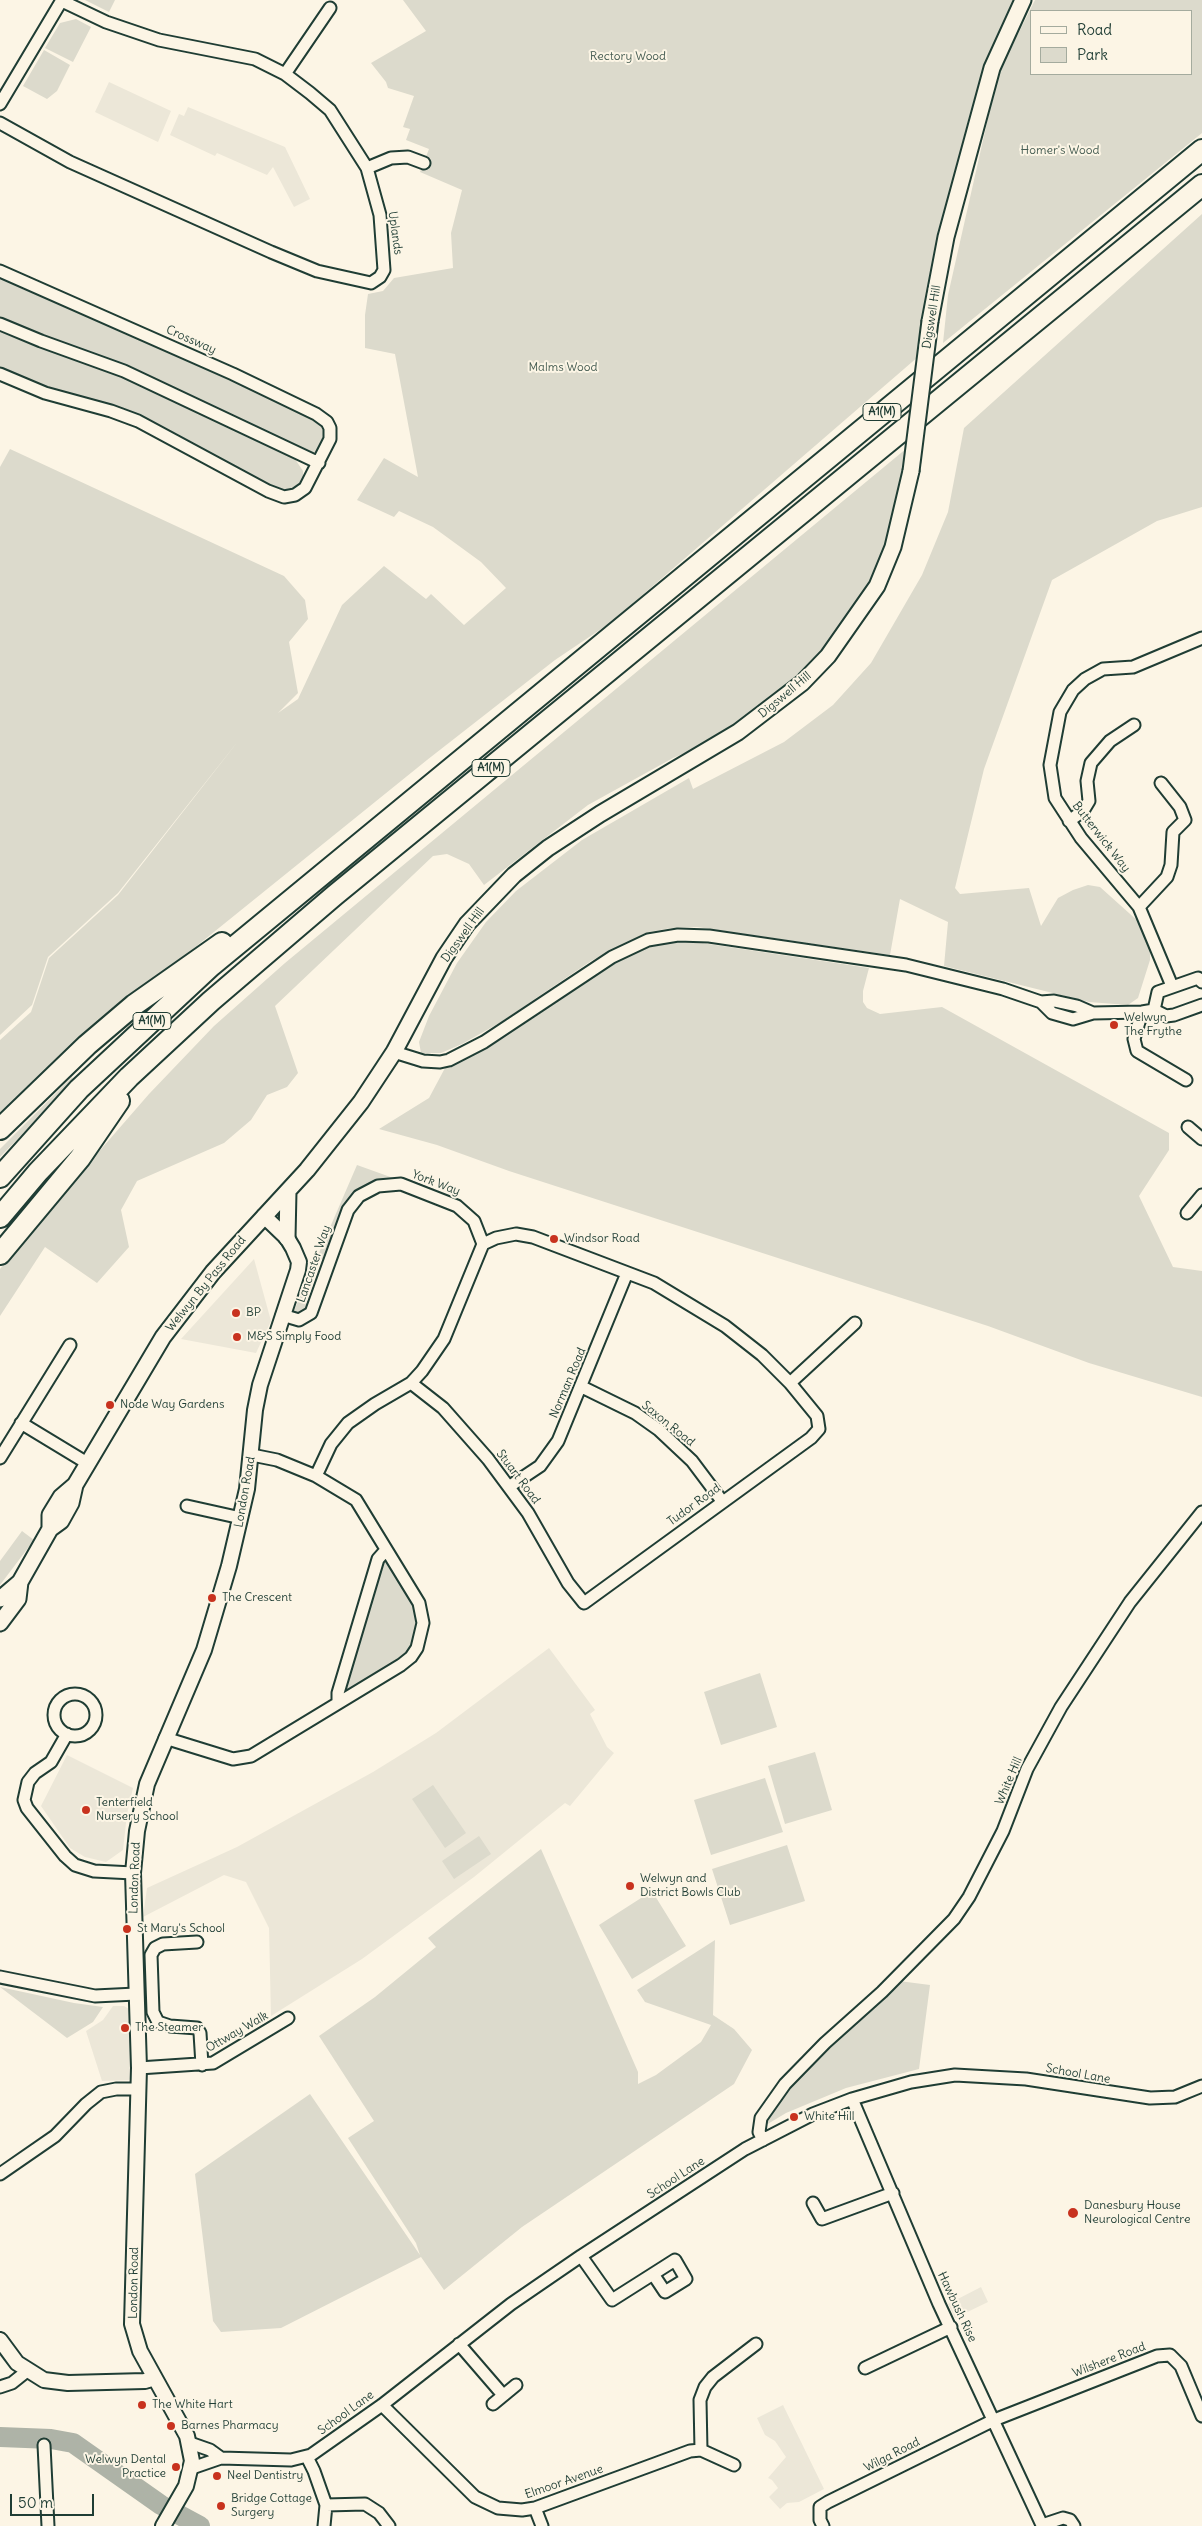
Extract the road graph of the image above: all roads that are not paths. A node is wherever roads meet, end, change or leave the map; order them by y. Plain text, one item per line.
1 (62, 0) edge
2 (1023, 0) edge
3 (330, 8) dead end
4 (285, 74) junction
5 (0, 104) edge
6 (0, 123) edge
7 (1202, 150) edge
8 (424, 163) dead end
9 (366, 168) junction
10 (1202, 185) edge
11 (0, 271) edge
12 (0, 324) edge
13 (0, 374) edge
14 (319, 464) junction
15 (1202, 638) edge
16 (1134, 725) dead end
17 (1161, 783) dead end
18 (1069, 821) junction
19 (317, 878) junction
20 (1139, 907) junction
21 (1202, 982) edge
22 (1172, 986) junction
23 (1202, 1005) edge
24 (1154, 1010) junction
25 (1142, 1012) junction
26 (394, 1052) junction
27 (148, 1060) junction
28 (1186, 1080) dead end
29 (1188, 1127) dead end
30 (0, 1129) edge
31 (1202, 1139) edge
32 (0, 1177) edge
33 (288, 1191) junction
34 (1202, 1195) edge
35 (359, 1196) joint
36 (1187, 1213) dead end
37 (264, 1216) junction
38 (0, 1217) edge
39 (287, 1238) junction
40 (483, 1244) junction
41 (0, 1254) edge
42 (627, 1273) junction
43 (282, 1315) junction
44 (855, 1323) dead end
45 (70, 1345) dead end
46 (411, 1383) junction
47 (790, 1383) junction
48 (582, 1386) junction
49 (21, 1423) junction
50 (252, 1455) junction
51 (0, 1458) edge
52 (87, 1463) junction
53 (316, 1476) junction
54 (510, 1486) junction
55 (722, 1501) junction
56 (187, 1506) dead end
57 (1202, 1512) edge
58 (241, 1518) junction
59 (386, 1550) junction
60 (20, 1582) junction
61 (0, 1600) edge
62 (584, 1603) joint
63 (0, 1624) edge
64 (338, 1702) junction
65 (67, 1734) dead end
66 (165, 1738) junction
67 (133, 1873) junction
68 (197, 1942) dead end
69 (0, 1977) edge
70 (136, 1994) junction
71 (288, 2018) dead end
72 (202, 2065) junction
73 (139, 2068) junction
74 (1202, 2086) edge
75 (139, 2089) junction
76 (852, 2099) junction
77 (763, 2140) junction
78 (0, 2174) edge
79 (893, 2193) junction
80 (813, 2203) dead end
81 (581, 2256) junction
82 (653, 2274) dead end
83 (950, 2327) junction
84 (0, 2340) edge
85 (459, 2344) junction
86 (756, 2344) dead end
87 (144, 2359) junction
88 (865, 2368) dead end
89 (27, 2371) junction
90 (155, 2378) junction
91 (131, 2381) junction
92 (516, 2385) dead end
93 (0, 2387) edge
94 (503, 2395) junction
95 (492, 2404) dead end
96 (382, 2405) junction
97 (1202, 2416) edge
98 (994, 2420) junction
99 (190, 2443) junction
100 (44, 2445) dead end
101 (701, 2450) junction
102 (307, 2457) junction
103 (220, 2458) junction
104 (734, 2465) dead end
105 (192, 2468) junction
106 (326, 2505) junction
107 (535, 2508) junction
108 (165, 2523) edge
109 (48, 2526) edge
110 (324, 2526) edge
111 (389, 2526) edge
112 (542, 2526) edge
113 (823, 2526) edge
114 (1041, 2526) edge
115 (1074, 2526) edge

1 - 4 street, Uplands
1 - 5 street
2 - 26 main road, Digswell Hill, bridge
3 - 4 street
4 - 9 street, Uplands
6 - 9 street, Uplands
7 - 19 highway, A1(M)
8 - 9 street
10 - 27 highway, A1(M)
11 - 14 street, Crossway
12 - 14 street
13 - 14 street, Crossway
15 - 18 street, Butterwick Way
16 - 18 street
17 - 20 street
18 - 20 street, Butterwick Way
19 - 30 highway, A1(M)
19 - 32 highway, A1(M)
20 - 22 street, Butterwick Way
21 - 22 street
22 - 24 street
23 - 24 street
24 - 25 street
25 - 26 street
25 - 28 street
26 - 33 main road, Digswell Hill
27 - 38 highway, A1(M)
27 - 41 highway, A1(M)
29 - 31 street
33 - 37 main road, Digswell Hill
33 - 39 main road
34 - 36 street
35 - 40 street, York Way
35 - 43 street, Lancaster Way
37 - 39 street, London Road
37 - 52 main road, Welwyn By Pass Road
39 - 43 street, London Road
40 - 42 street
40 - 46 street
42 - 47 street
42 - 48 street, Norman Road
43 - 50 street, London Road
44 - 47 street
45 - 49 street
46 - 53 street
46 - 54 street, Stuart Road
47 - 55 street, Tudor Road
48 - 54 street, Norman Road
48 - 55 street, Saxon Road
49 - 51 street
49 - 52 street
50 - 53 street
50 - 58 street, London Road
52 - 60 main road, Welwyn By Pass Road
53 - 59 street
54 - 62 street, Stuart Road
55 - 62 street, Tudor Road
56 - 58 street
57 - 77 street, White Hill
58 - 66 street, London Road
59 - 64 street
59 - 64 street
60 - 61 main road
60 - 63 main road
64 - 66 street
65 - 67 street
66 - 67 street, London Road
67 - 70 street, London Road
68 - 72 street
69 - 70 street
70 - 73 street, London Road
71 - 72 street, Ottway Walk
72 - 73 street, Ottway Walk
73 - 75 street, London Road
74 - 76 street, School Lane
75 - 78 street
75 - 87 street, London Road
76 - 77 street, School Lane
76 - 79 street, Hawbush Rise
77 - 81 street, School Lane
79 - 80 street
79 - 83 street, Hawbush Rise
81 - 82 street
81 - 85 street, School Lane
83 - 88 street
83 - 98 street, Hawbush Rise
84 - 89 street
85 - 94 street
85 - 96 street, School Lane
86 - 101 street
87 - 90 street, London Road
87 - 91 street
89 - 91 street
89 - 93 street
90 - 91 street
90 - 99 street, London Road
92 - 94 street
94 - 95 street
96 - 102 street, School Lane
96 - 107 street, Elmoor Avenue
97 - 98 street, Wilshere Road
98 - 113 street, Wilga Road
98 - 114 street, Hawbush Rise
99 - 103 street, School Lane
99 - 105 street, London Road
100 - 109 street
101 - 104 street
101 - 107 street, Elmoor Avenue
102 - 103 street, School Lane
102 - 106 street
103 - 105 street, School Lane
105 - 108 street, London Road
106 - 110 street
106 - 111 street
107 - 112 street
114 - 115 street, Hawbush Rise

